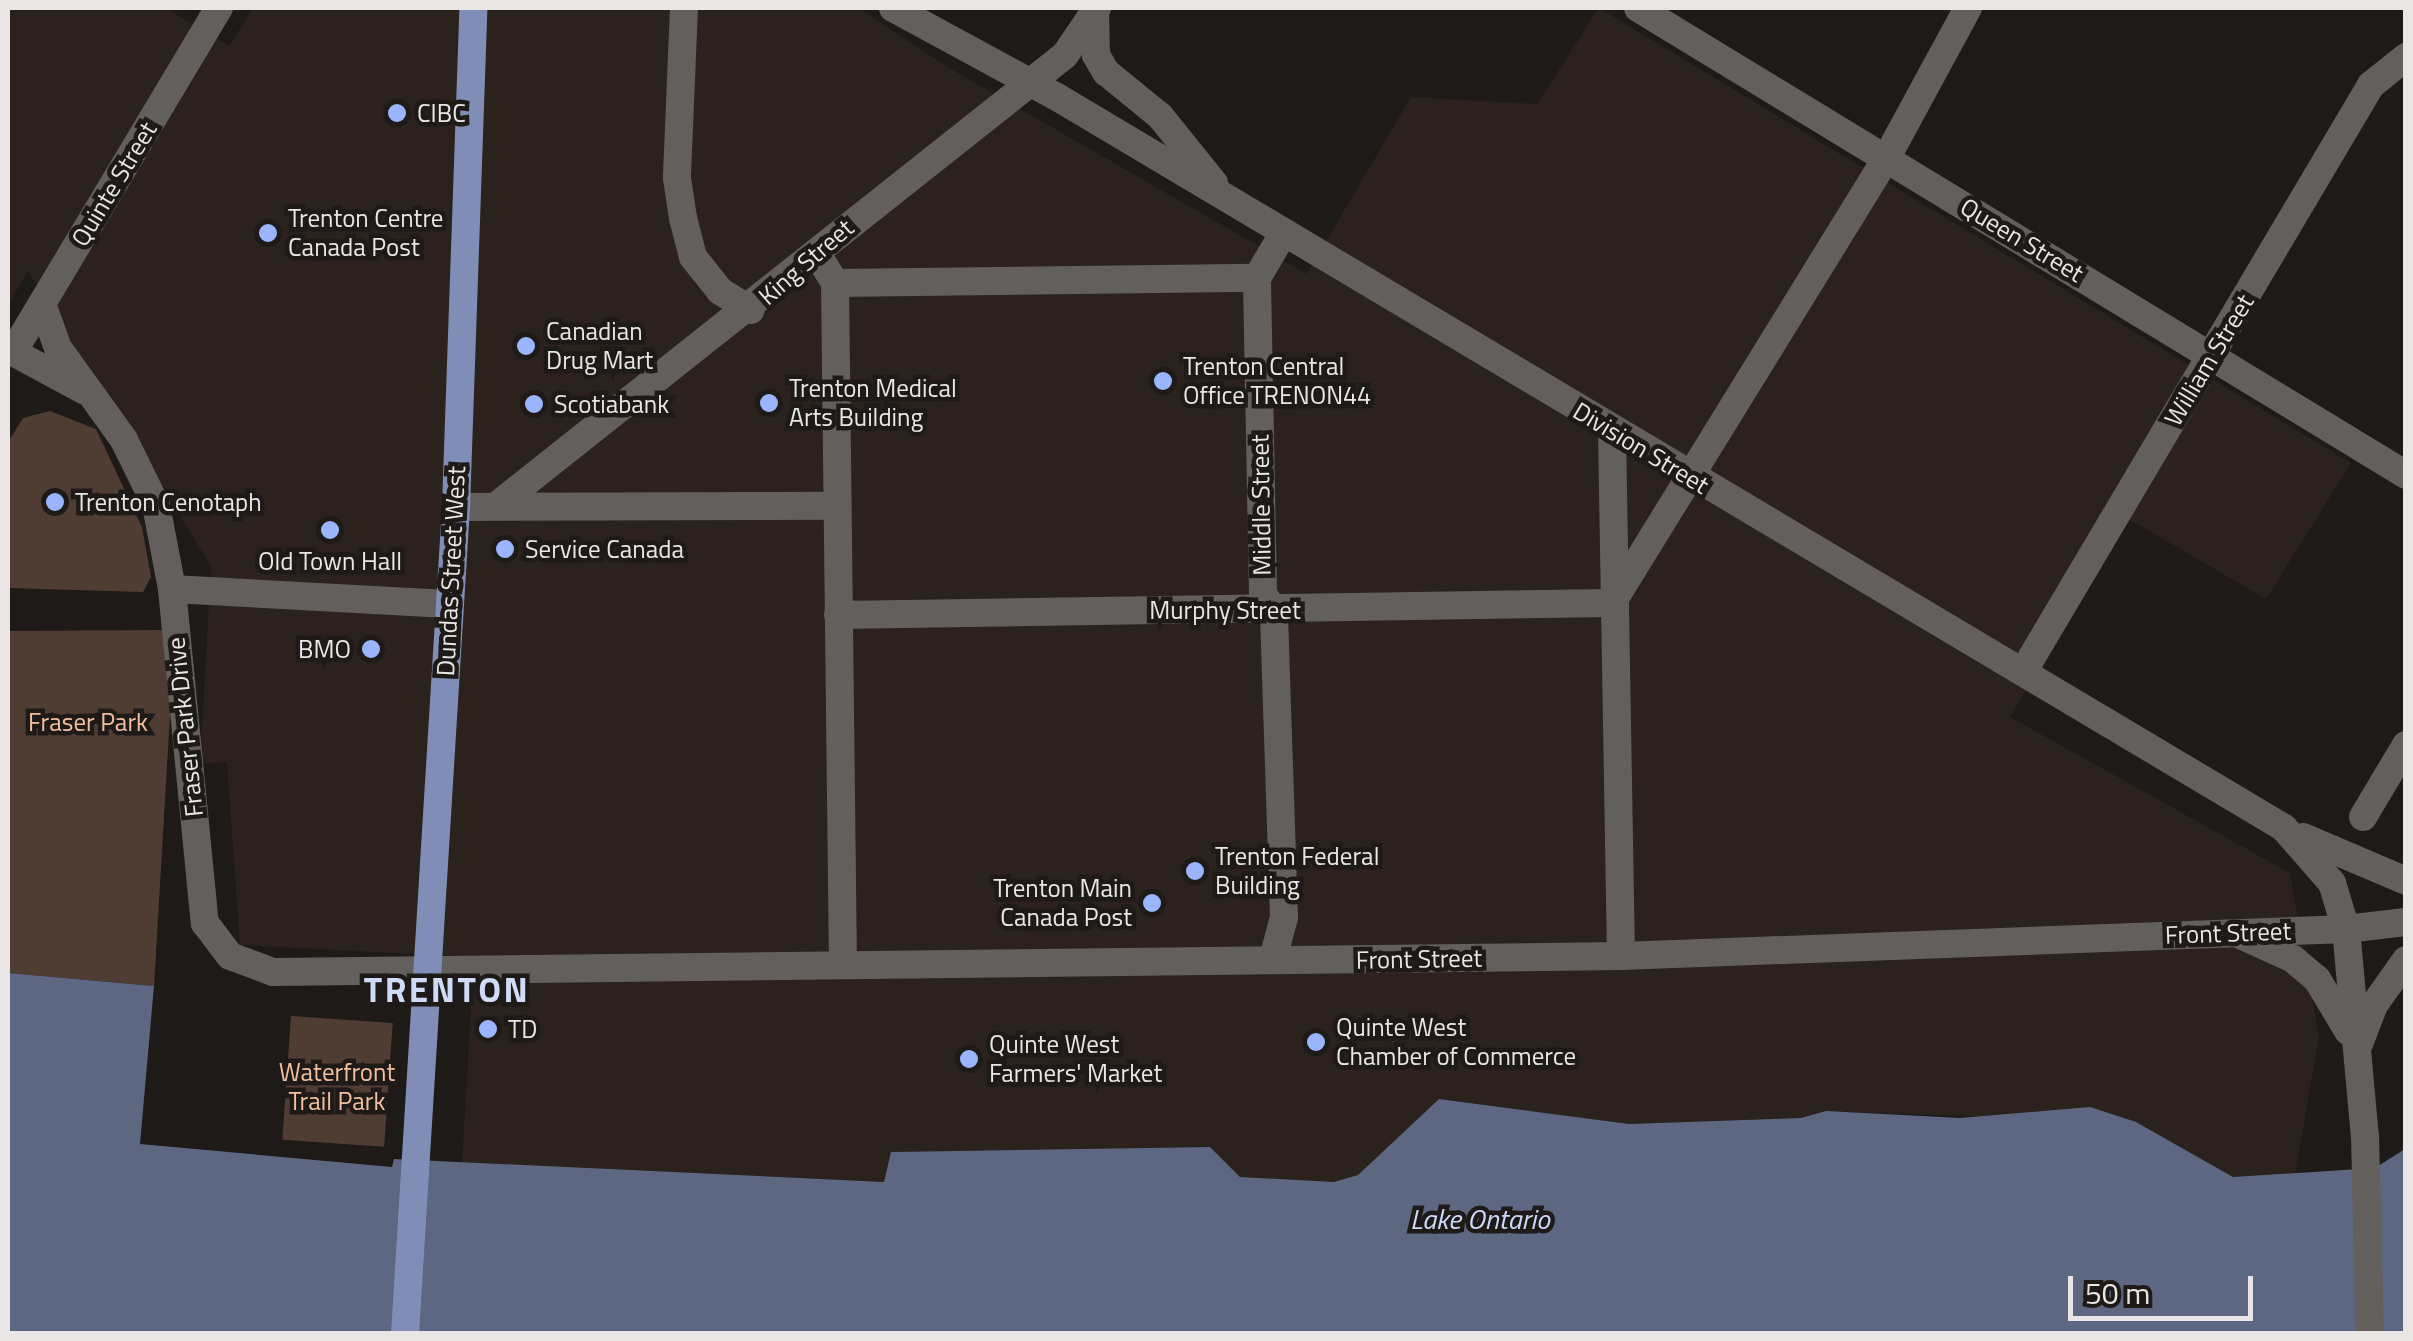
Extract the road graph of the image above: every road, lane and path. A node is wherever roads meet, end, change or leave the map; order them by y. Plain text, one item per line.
1 (219, 8) edge
2 (473, 8) edge
3 (684, 8) edge
4 (893, 8) edge
5 (1638, 8) edge
6 (1968, 8) edge
7 (1096, 9) edge
8 (2406, 57) edge
9 (1032, 82) junction
10 (1887, 157) junction
11 (1228, 199) junction
12 (1284, 232) junction
13 (817, 254) junction
14 (1257, 278) junction
15 (835, 282) junction
16 (42, 304) junction
17 (750, 310) junction
18 (10, 356) edge
19 (2212, 356) junction
20 (99, 400) junction
21 (1612, 431) junction
22 (2406, 475) edge
23 (1687, 477) junction
24 (500, 503) junction
25 (836, 506) junction
26 (456, 507) junction
27 (172, 590) junction
28 (1612, 603) junction
29 (448, 604) junction
30 (1274, 611) junction
31 (838, 615) junction
32 (2023, 672) junction
33 (2406, 746) edge
34 (2363, 817) dead end
35 (2284, 828) junction
36 (2406, 881) edge
37 (2406, 922) edge
38 (2346, 928) junction
39 (2236, 934) junction
40 (1621, 956) junction
41 (1272, 960) junction
42 (2406, 960) edge
43 (842, 965) junction
44 (432, 972) junction
45 (2357, 1050) junction
46 (406, 1334) edge
47 (2370, 1334) edge

1 - 16 street, Quinte Street
2 - 26 main road, Dundas Street West
3 - 17 street
4 - 9 street, Division Street
5 - 10 street, Queen Street
6 - 10 street
7 - 9 street, King Street
7 - 11 street
8 - 19 street, William Street
9 - 11 street, Division Street
9 - 13 street, King Street
10 - 19 street, Queen Street
10 - 23 street
11 - 12 street, Division Street
12 - 14 street
12 - 21 street, Division Street
13 - 15 street
13 - 17 street, King Street
14 - 15 street
14 - 30 street, Middle Street
15 - 25 street
16 - 18 street, Quinte Street
16 - 20 street, Fraser Park Drive
17 - 24 street, King Street
18 - 20 street
19 - 22 street, Queen Street
19 - 32 street, William Street
20 - 27 street, Fraser Park Drive
21 - 23 street, Division Street
21 - 28 street
23 - 28 street
23 - 32 street, Division Street
24 - 25 street
24 - 26 street
25 - 31 street
26 - 29 main road, Dundas Street West
27 - 29 street
27 - 44 street, Fraser Park Drive
28 - 30 street, Murphy Street
28 - 40 street
29 - 44 main road, Dundas Street West
30 - 31 street, Murphy Street
30 - 41 street, Middle Street
31 - 43 street
32 - 35 street, Division Street
33 - 34 street
35 - 36 street
35 - 38 street, Division Street
37 - 38 street, Front Street
38 - 39 street, Front Street
38 - 45 street, Division Street
39 - 40 street, Front Street
39 - 45 street
40 - 41 street, Front Street
41 - 43 street, Front Street
42 - 45 street
43 - 44 street, Front Street
44 - 46 main road, Dundas Street West
45 - 47 street, Division Street

